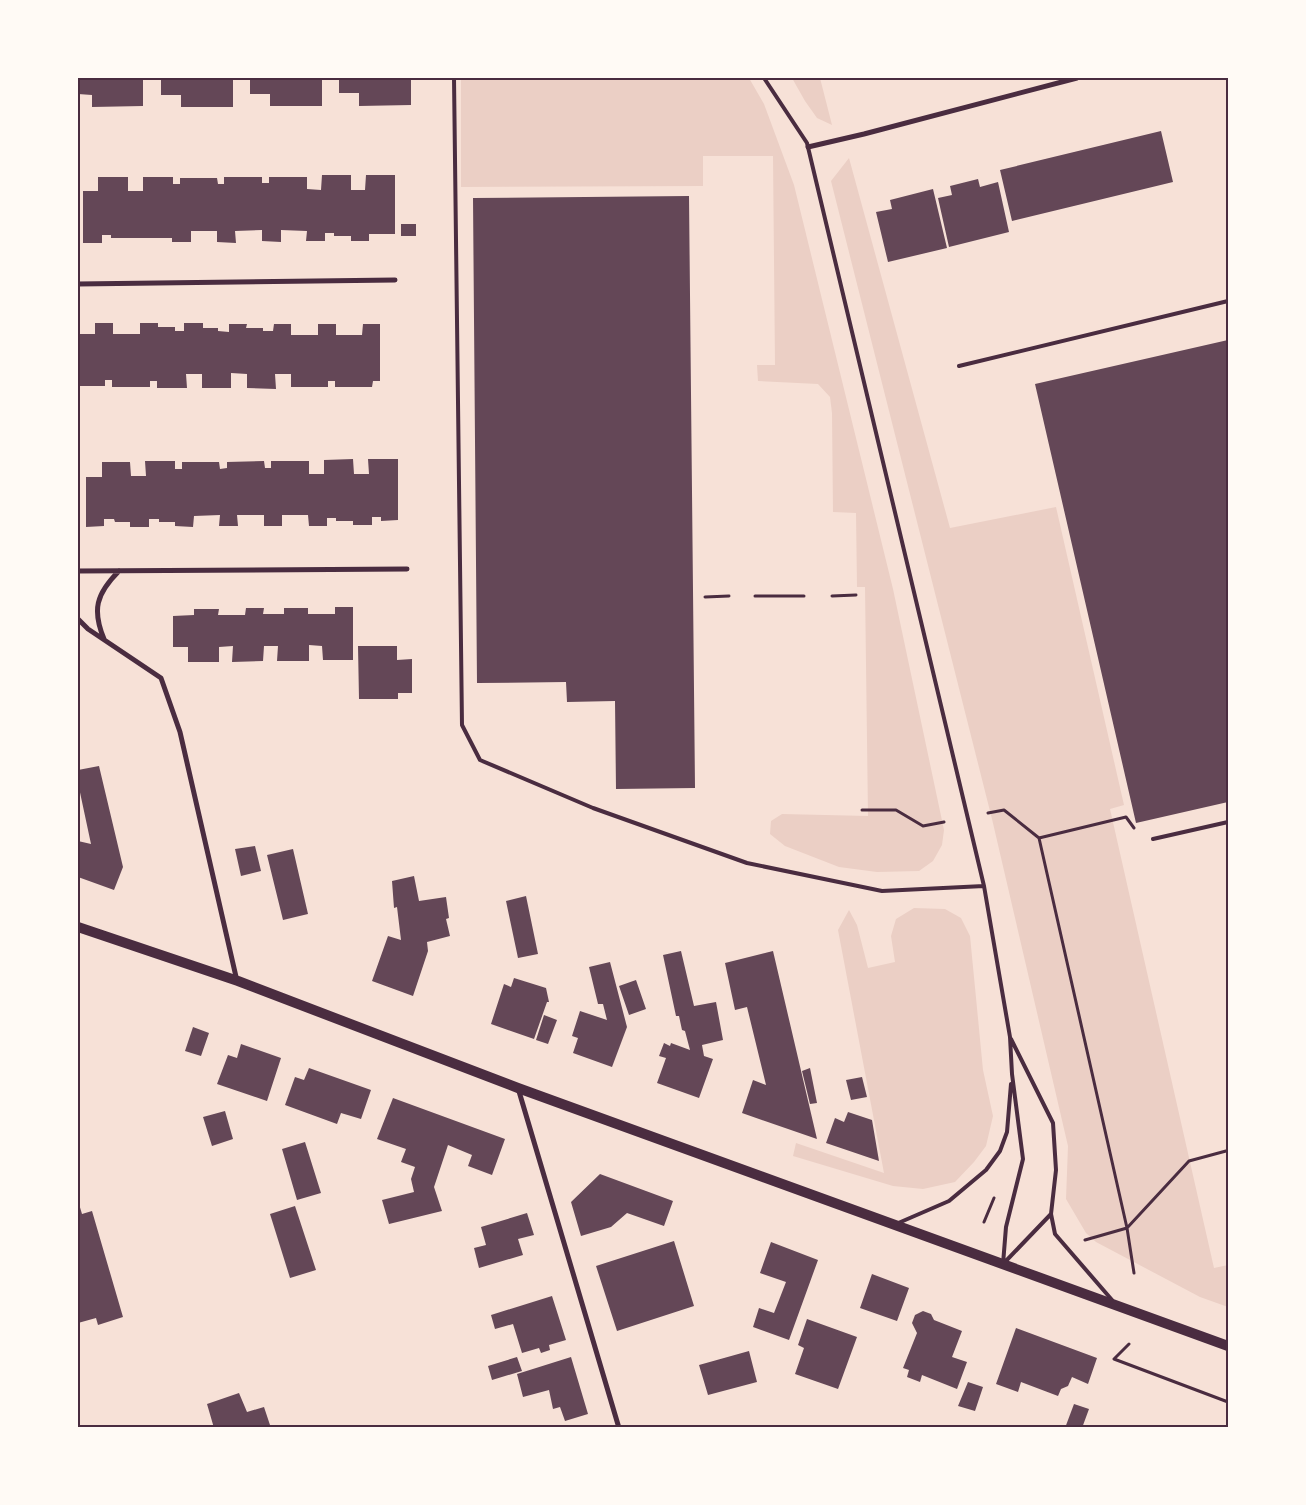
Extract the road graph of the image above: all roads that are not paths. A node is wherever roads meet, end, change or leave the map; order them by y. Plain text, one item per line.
1 (454, 78) edge
2 (764, 78) edge
3 (1077, 78) edge
4 (808, 147) junction
5 (396, 280) dead end
6 (78, 284) edge
7 (1228, 301) edge
8 (959, 366) dead end
9 (407, 569) dead end
10 (78, 571) edge
11 (119, 571) junction
12 (78, 620) edge
13 (104, 640) junction
14 (1228, 822) edge
15 (1153, 839) dead end
16 (984, 886) junction
17 (78, 926) edge
18 (238, 981) junction
19 (1010, 1037) junction
20 (1012, 1074) junction
21 (518, 1088) junction
22 (1051, 1214) junction
23 (894, 1225) junction
24 (1003, 1264) junction
25 (1117, 1306) junction
26 (1228, 1346) edge
27 (619, 1428) edge

1 - 16 lane
2 - 4 lane
3 - 4 street
4 - 16 lane
5 - 6 street
7 - 8 lane
9 - 11 street
10 - 11 street
11 - 13 street
12 - 13 street
13 - 18 street
14 - 15 lane
16 - 19 lane
17 - 18 main road
18 - 21 main road
19 - 20 lane
19 - 22 lane
20 - 23 lane
20 - 24 lane
21 - 23 main road
21 - 27 street
22 - 24 lane
22 - 25 lane
23 - 24 main road
24 - 25 main road
25 - 26 main road

